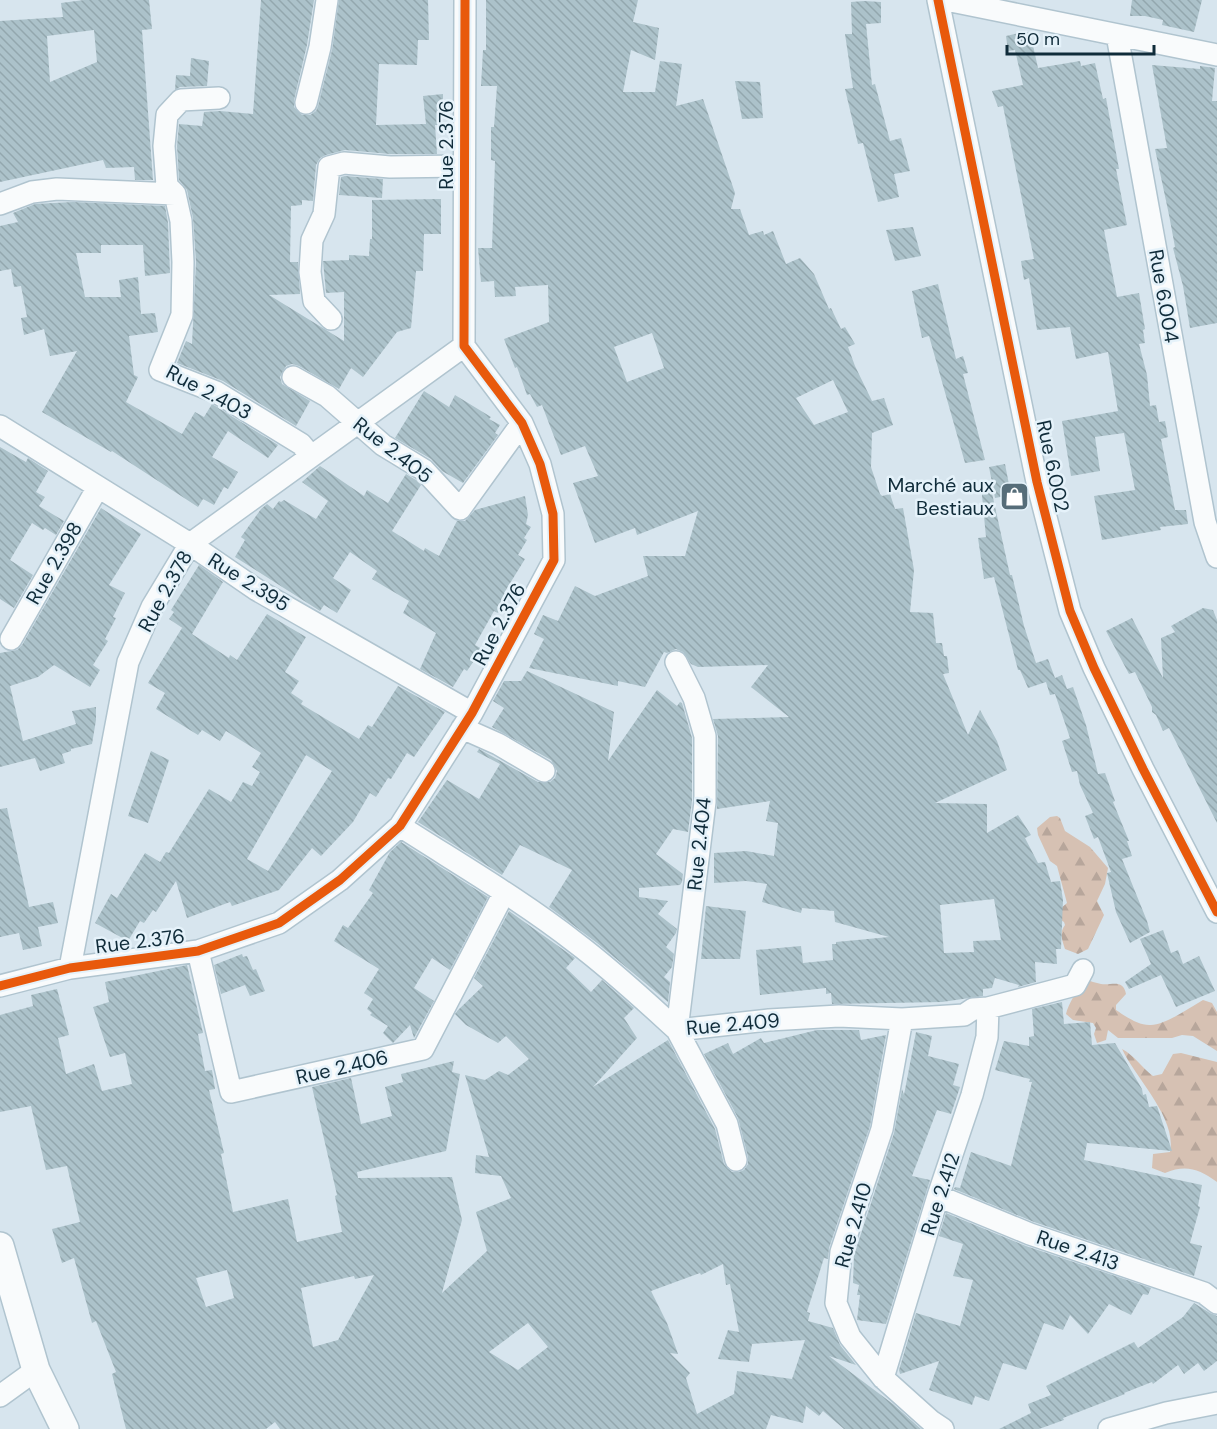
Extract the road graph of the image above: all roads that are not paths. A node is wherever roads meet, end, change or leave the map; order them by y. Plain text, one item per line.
1 (327, 0) edge
2 (465, 0) edge
3 (939, 0) edge
4 (946, 0) edge
5 (1116, 34) junction
6 (1217, 55) edge
7 (219, 98) dead end
8 (306, 103) dead end
9 (463, 166) junction
10 (175, 194) junction
11 (0, 204) edge
12 (331, 319) dead end
13 (464, 346) junction
14 (293, 377) dead end
15 (357, 423) junction
16 (522, 423) junction
17 (0, 426) edge
18 (311, 456) junction
19 (98, 487) junction
20 (190, 544) junction
21 (1217, 557) edge
22 (11, 639) dead end
23 (675, 662) dead end
24 (467, 720) junction
25 (544, 771) dead end
26 (400, 826) junction
27 (504, 893) junction
28 (1217, 912) edge
29 (198, 951) junction
30 (70, 968) junction
31 (1083, 970) dead end
32 (0, 986) edge
33 (988, 1008) junction
34 (902, 1019) junction
35 (677, 1030) junction
36 (736, 1160) dead end
37 (938, 1196) junction
38 (0, 1246) edge
39 (1217, 1303) edge
40 (36, 1370) junction
41 (883, 1378) junction
42 (0, 1396) edge
43 (1217, 1403) edge
44 (65, 1429) edge
45 (943, 1429) edge
46 (1109, 1429) edge

1 - 8 street
2 - 9 street, Rue 2.376
3 - 28 street, Rue 6.002
4 - 5 street
5 - 6 street
5 - 21 street, Rue 6.004
7 - 10 street
9 - 12 street
9 - 13 street, Rue 2.376
10 - 11 street
10 - 18 street, Rue 2.403
13 - 15 street, Rue 2.378
13 - 16 street, Rue 2.376
14 - 15 street, Rue 2.405
15 - 16 street, Rue 2.405
15 - 18 street, Rue 2.378
16 - 24 street, Rue 2.376
17 - 19 street, Rue 2.395
18 - 20 street, Rue 2.378
19 - 20 street, Rue 2.395
19 - 22 street, Rue 2.398
20 - 24 street, Rue 2.395
20 - 30 street, Rue 2.378
23 - 35 street, Rue 2.404
24 - 25 street, Rue 2.395
24 - 26 street, Rue 2.376
26 - 27 street, Rue 2.409
26 - 29 street, Rue 2.376
27 - 29 street, Rue 2.406
27 - 35 street, Rue 2.409
29 - 30 street, Rue 2.376
30 - 32 street, Rue 2.376
31 - 33 street, Rue 2.409
33 - 34 street, Rue 2.409
33 - 37 street, Rue 2.412
34 - 35 street, Rue 2.409
34 - 41 street, Rue 2.410
35 - 36 street
37 - 39 street, Rue 2.413
37 - 41 street, Rue 2.412
38 - 40 main road
40 - 42 street
40 - 44 main road
41 - 45 street, Rue 2.410
43 - 46 street

